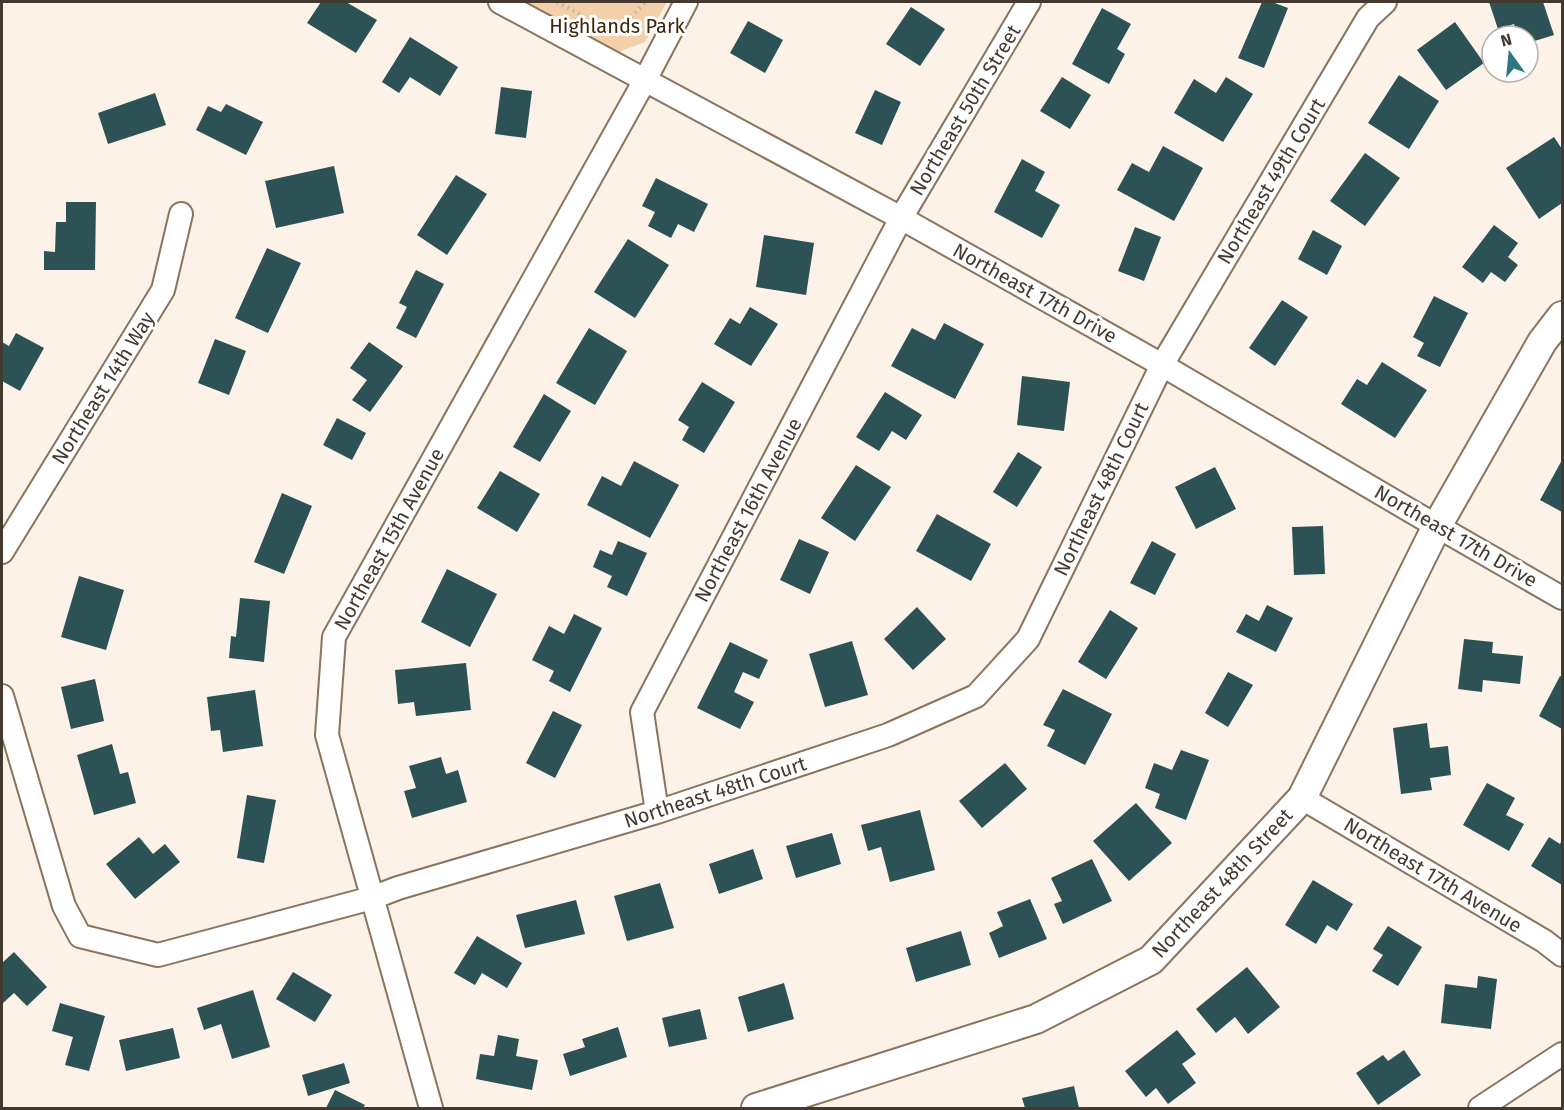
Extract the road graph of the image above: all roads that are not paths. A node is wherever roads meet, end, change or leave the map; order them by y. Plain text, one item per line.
1 (500, 2) edge
2 (686, 2) edge
3 (1029, 2) edge
4 (1385, 2) edge
5 (645, 80) junction
6 (181, 214) dead end
7 (901, 218) junction
8 (1563, 316) edge
9 (1162, 364) junction
10 (1437, 526) junction
11 (2, 552) edge
12 (1563, 598) edge
13 (2, 696) edge
14 (1302, 798) junction
15 (657, 812) junction
16 (372, 898) junction
17 (1563, 955) edge
18 (1563, 1054) edge
19 (765, 1107) edge
20 (431, 1108) edge
21 (1480, 1108) edge

1 - 5 street, Northeast 17th Drive
2 - 5 street, Northeast 15th Avenue
3 - 7 street, Northeast 50th Street
4 - 9 street, Northeast 49th Court
5 - 7 street, Northeast 17th Drive
5 - 16 street, Northeast 15th Avenue
6 - 11 street, Northeast 14th Way
7 - 9 street, Northeast 17th Drive
7 - 15 street, Northeast 16th Avenue
8 - 10 street, Northeast 48th Street
9 - 10 street, Northeast 17th Drive
9 - 15 street, Northeast 48th Court
10 - 12 street, Northeast 17th Drive
10 - 14 street, Northeast 48th Street
13 - 16 street, Northeast 48th Court
14 - 17 street, Northeast 17th Avenue
14 - 19 street, Northeast 48th Street
15 - 16 street, Northeast 48th Court
16 - 20 street, Northeast 15th Avenue
18 - 21 street

